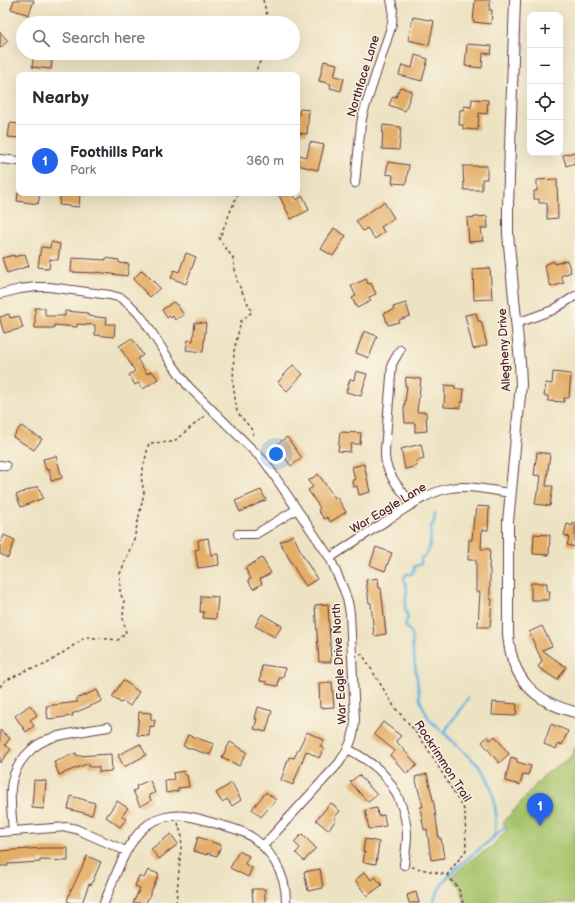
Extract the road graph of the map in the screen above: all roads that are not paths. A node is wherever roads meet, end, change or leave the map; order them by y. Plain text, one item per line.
1 (391, 0) edge
2 (515, 0) edge
3 (0, 159) edge
4 (16, 161) edge
5 (355, 183) dead end
6 (0, 294) edge
7 (575, 296) edge
8 (517, 323) junction
9 (400, 350) dead end
10 (510, 493) junction
11 (412, 504) junction
12 (297, 509) junction
13 (238, 534) dead end
14 (330, 558) junction
15 (575, 712) edge
16 (108, 727) dead end
17 (348, 749) junction
18 (13, 831) junction
19 (0, 832) edge
20 (263, 846) junction
21 (126, 851) junction
22 (404, 866) road end
23 (104, 903) edge
24 (286, 903) edge

1 - 5 street, Northface Lane
2 - 8 street, Allegheny Drive
3 - 4 street
6 - 12 street, War Eagle Drive North
7 - 8 street
8 - 10 street, Allegheny Drive
9 - 11 street
10 - 11 street, War Eagle Lane
10 - 15 street, Allegheny Drive
11 - 14 street, War Eagle Lane
12 - 13 street
12 - 14 street, War Eagle Drive North
14 - 17 street, War Eagle Drive North
16 - 18 street
17 - 20 street, War Eagle Drive North
17 - 22 street
18 - 19 street
18 - 21 street
20 - 21 street
20 - 24 street
21 - 23 street

